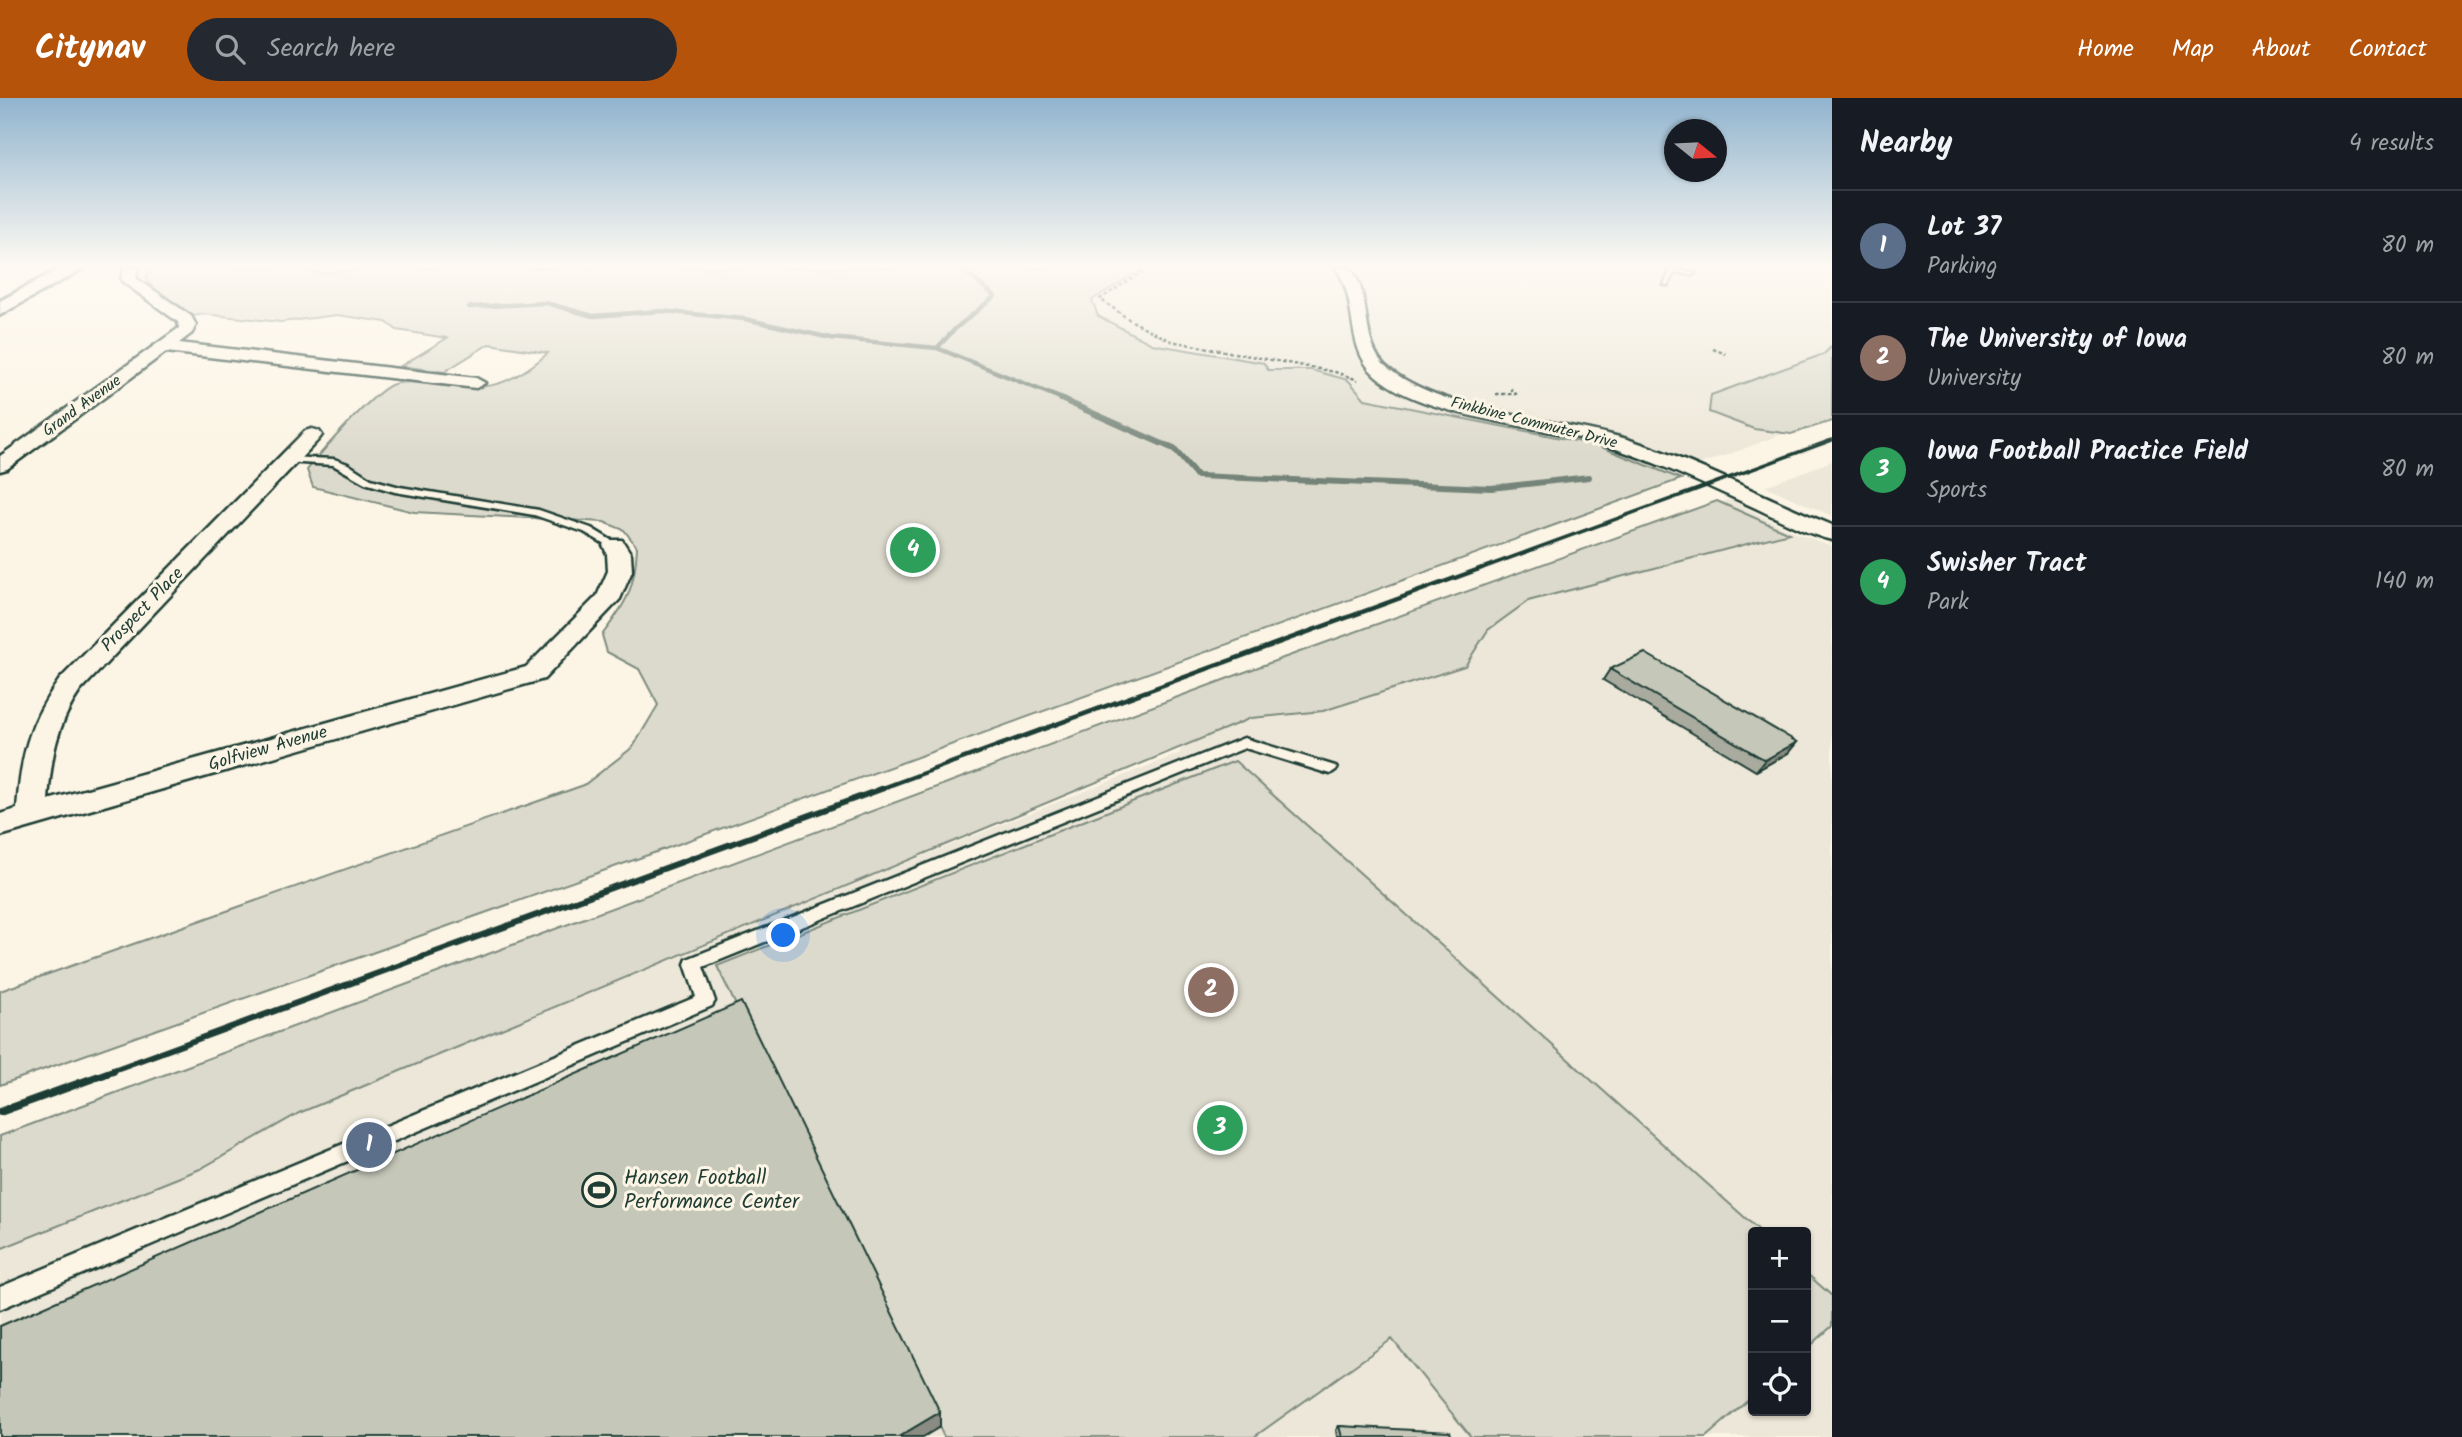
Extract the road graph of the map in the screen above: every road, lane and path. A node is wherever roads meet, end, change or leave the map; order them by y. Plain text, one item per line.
1 (185, 330) edge
2 (1150, 330) edge
3 (1361, 330) edge
4 (165, 347) junction
5 (1713, 349) dead end
6 (1726, 354) dead end
7 (476, 383) dead end
8 (1367, 383) dead end
9 (312, 435) dead end
10 (287, 460) junction
11 (0, 465) edge
12 (1832, 533) edge
13 (614, 545) joint
14 (1330, 769) dead end
15 (32, 816) junction
16 (0, 825) edge
17 (0, 1298) edge

1 - 4 street, Grand Avenue
2 - 8 path
3 - 12 street, Finkbine Commuter Drive
4 - 7 street
4 - 11 street, Grand Avenue
5 - 6 path
9 - 10 street, Prospect Place
10 - 13 lane
10 - 15 street, Prospect Place
13 - 15 street, Golfview Avenue
14 - 17 lane
15 - 16 street, Golfview Avenue

